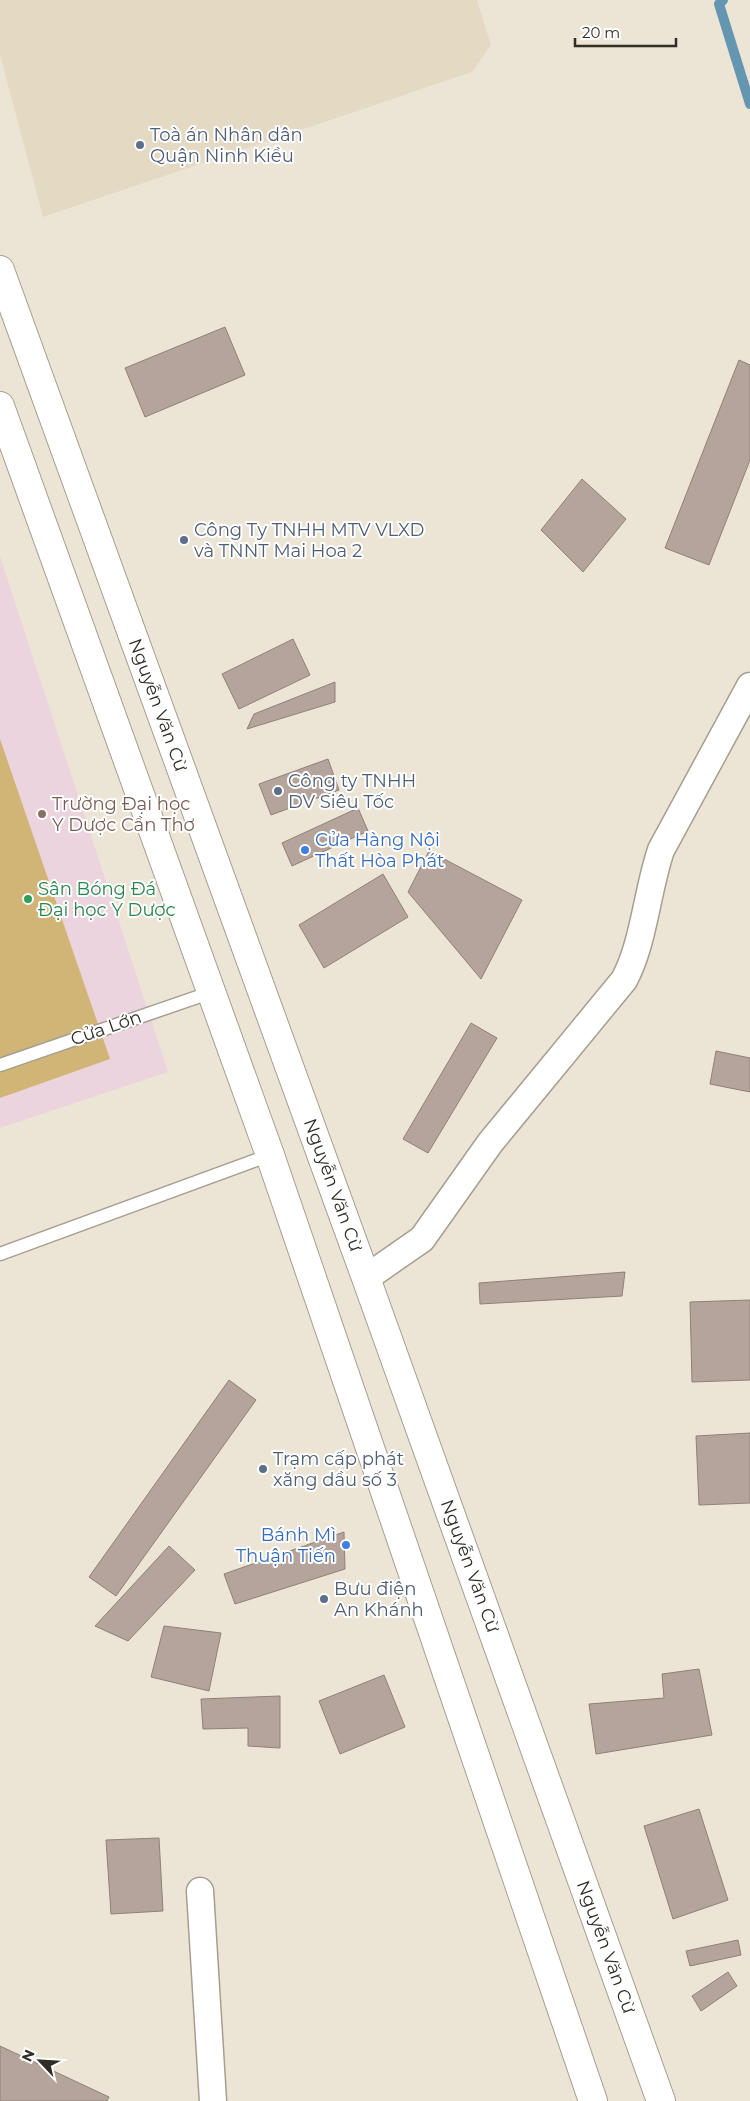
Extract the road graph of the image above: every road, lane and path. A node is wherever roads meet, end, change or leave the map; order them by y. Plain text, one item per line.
1 (0, 270) edge
2 (0, 406) edge
3 (750, 686) edge
4 (212, 992) junction
5 (0, 1065) edge
6 (270, 1155) junction
7 (0, 1254) edge
8 (366, 1278) junction
9 (200, 1891) dead end
10 (213, 2101) edge
11 (593, 2101) edge
12 (661, 2101) edge

1 - 8 main road, Nguyễn Văn Cừ
2 - 4 main road
3 - 8 street
4 - 5 lane, Cửa Lớn
4 - 6 main road
6 - 7 lane
6 - 11 main road
8 - 12 main road, Nguyễn Văn Cừ
9 - 10 street

